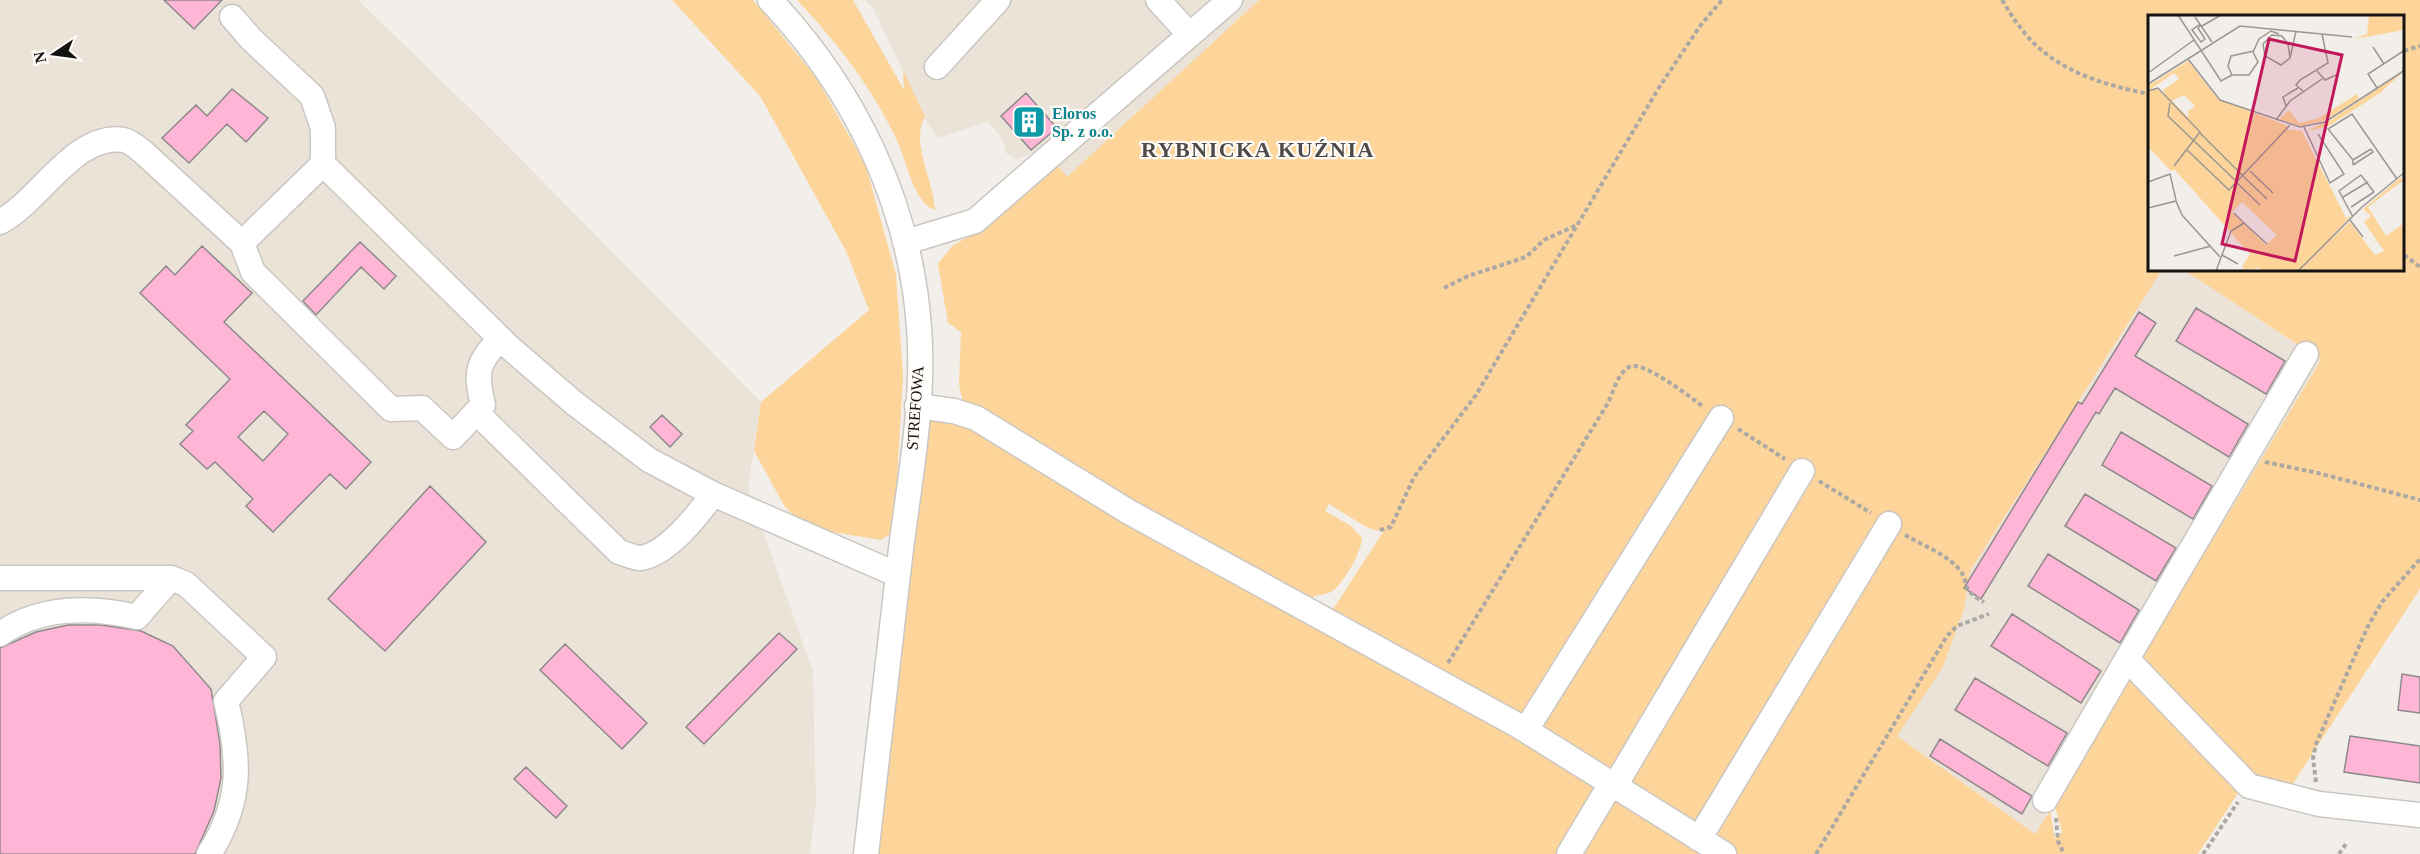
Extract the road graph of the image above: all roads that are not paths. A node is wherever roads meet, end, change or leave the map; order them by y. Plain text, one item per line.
1 (770, 0) edge
2 (998, 0) edge
3 (1158, 0) edge
4 (1230, 0) edge
5 (232, 17) dead end
6 (1190, 35) junction
7 (937, 67) dead end
8 (323, 164) junction
9 (0, 222) edge
10 (906, 242) junction
11 (243, 243) junction
12 (500, 339) junction
13 (2306, 354) dead end
14 (918, 406) junction
15 (476, 412) junction
16 (1721, 418) dead end
17 (1802, 471) dead end
18 (713, 494) junction
19 (1889, 524) dead end
20 (898, 575) junction
21 (0, 578) edge
22 (171, 578) junction
23 (0, 634) edge
24 (2127, 659) junction
25 (1527, 730) junction
26 (1614, 783) junction
27 (2045, 799) road end
28 (2420, 815) edge
29 (1693, 843) edge
30 (209, 854) edge
31 (866, 854) edge
32 (1569, 854) edge
33 (1724, 854) edge

1 - 10 street, STREFOWA
2 - 7 street
3 - 6 street
4 - 6 street
5 - 8 street
6 - 10 street
8 - 11 street
8 - 12 street
9 - 11 street
10 - 14 street, STREFOWA
11 - 15 street
12 - 15 street
12 - 18 street
13 - 24 street
14 - 20 street, STREFOWA
14 - 25 street
15 - 18 street
16 - 25 street
17 - 26 street
18 - 20 street
19 - 29 street
20 - 31 street, STREFOWA
21 - 22 street
22 - 23 street
22 - 30 street
24 - 27 street
24 - 28 street
25 - 26 street
26 - 29 street
26 - 32 street
29 - 33 street

